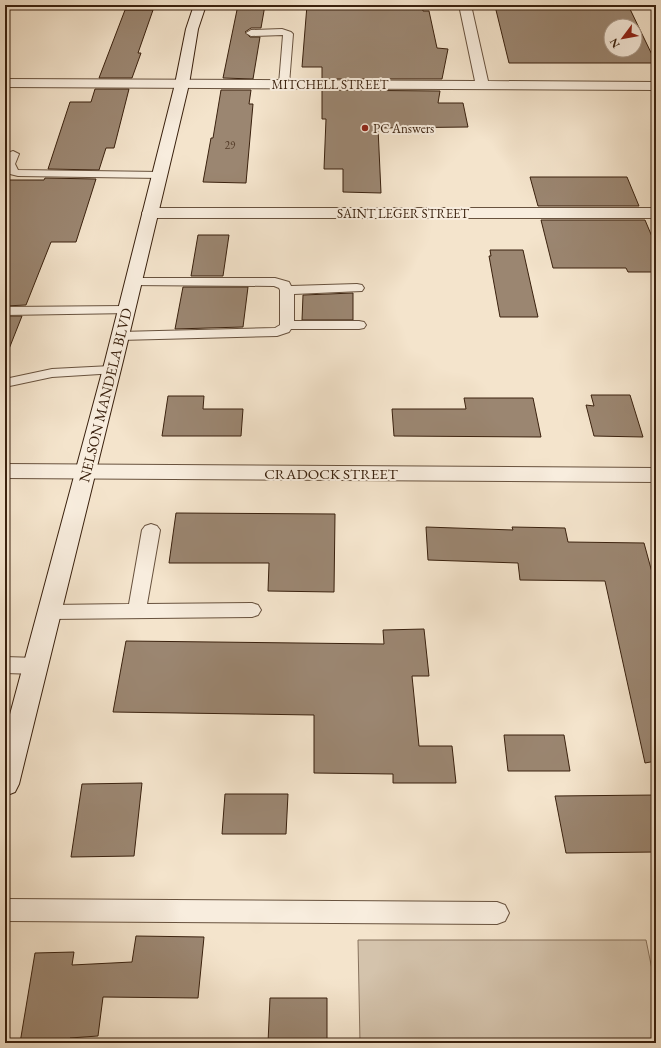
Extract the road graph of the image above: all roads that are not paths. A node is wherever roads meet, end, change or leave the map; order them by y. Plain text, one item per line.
1 (200, 5) edge
2 (465, 5) edge
3 (252, 33) dead end
4 (5, 83) edge
5 (182, 84) junction
6 (284, 84) junction
7 (482, 84) junction
8 (656, 86) edge
9 (13, 154) dead end
10 (160, 175) junction
11 (150, 213) junction
12 (656, 213) edge
13 (133, 282) junction
14 (357, 288) dead end
15 (287, 290) junction
16 (126, 310) junction
17 (5, 311) edge
18 (288, 325) junction
19 (359, 325) dead end
20 (120, 336) junction
21 (111, 370) junction
22 (5, 384) edge
23 (5, 471) edge
24 (86, 471) junction
25 (656, 475) edge
26 (150, 530) dead end
27 (137, 610) junction
28 (252, 610) dead end
29 (50, 612) junction
30 (5, 665) edge
31 (37, 666) junction
32 (5, 784) edge
33 (5, 910) edge
34 (497, 913) dead end

1 - 5 street, NELSON MANDELA BLVD
2 - 7 street
3 - 6 lane
4 - 5 street, MITCHELL STREET
5 - 6 street, MITCHELL STREET
5 - 10 street, NELSON MANDELA BLVD
6 - 7 street, MITCHELL STREET
7 - 8 street, MITCHELL STREET
9 - 10 lane
10 - 11 street, NELSON MANDELA BLVD
11 - 12 street, SAINT LEGER STREET
11 - 13 street, NELSON MANDELA BLVD
13 - 15 lane
13 - 16 street, NELSON MANDELA BLVD
14 - 15 lane
15 - 18 lane
16 - 17 lane
16 - 20 street, NELSON MANDELA BLVD
18 - 19 lane
18 - 20 lane
20 - 21 street, NELSON MANDELA BLVD
21 - 22 lane
21 - 24 street, NELSON MANDELA BLVD
23 - 24 street, CRADOCK STREET
24 - 25 street, CRADOCK STREET
24 - 29 street, NELSON MANDELA BLVD
26 - 27 lane
27 - 28 lane
27 - 29 lane
29 - 31 street, NELSON MANDELA BLVD
30 - 31 lane
31 - 32 street, NELSON MANDELA BLVD
33 - 34 lane

